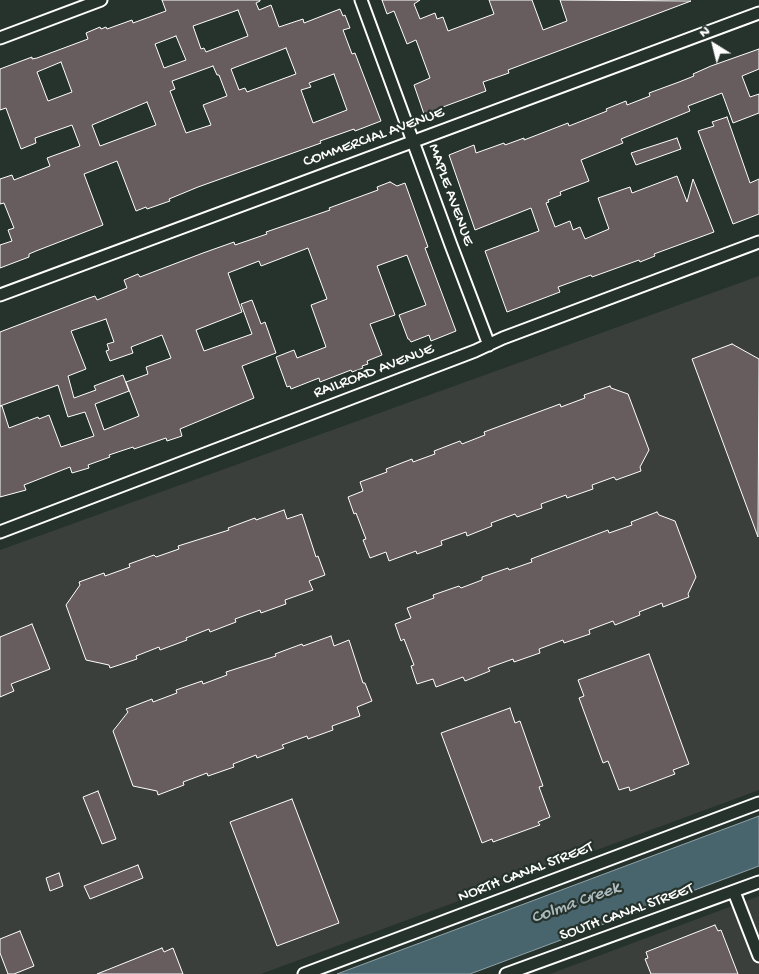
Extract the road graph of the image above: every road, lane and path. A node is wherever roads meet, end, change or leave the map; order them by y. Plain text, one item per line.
1 (101, 0) edge
2 (361, 0) edge
3 (759, 13) edge
4 (0, 38) edge
5 (412, 141) junction
6 (759, 242) edge
7 (0, 295) edge
8 (489, 345) junction
9 (0, 532) edge
10 (759, 803) edge
11 (759, 882) edge
12 (734, 892) junction
13 (759, 956) edge
14 (304, 974) edge
15 (506, 974) edge

1 - 4 street
2 - 5 street, MAPLE AVENUE
3 - 5 street, COMMERCIAL AVENUE
5 - 7 street, COMMERCIAL AVENUE
5 - 8 street, MAPLE AVENUE
6 - 8 street, RAILROAD AVENUE
8 - 9 street, RAILROAD AVENUE
10 - 14 street, NORTH CANAL STREET
11 - 12 street, SOUTH CANAL STREET
12 - 13 street
12 - 15 street, SOUTH CANAL STREET

